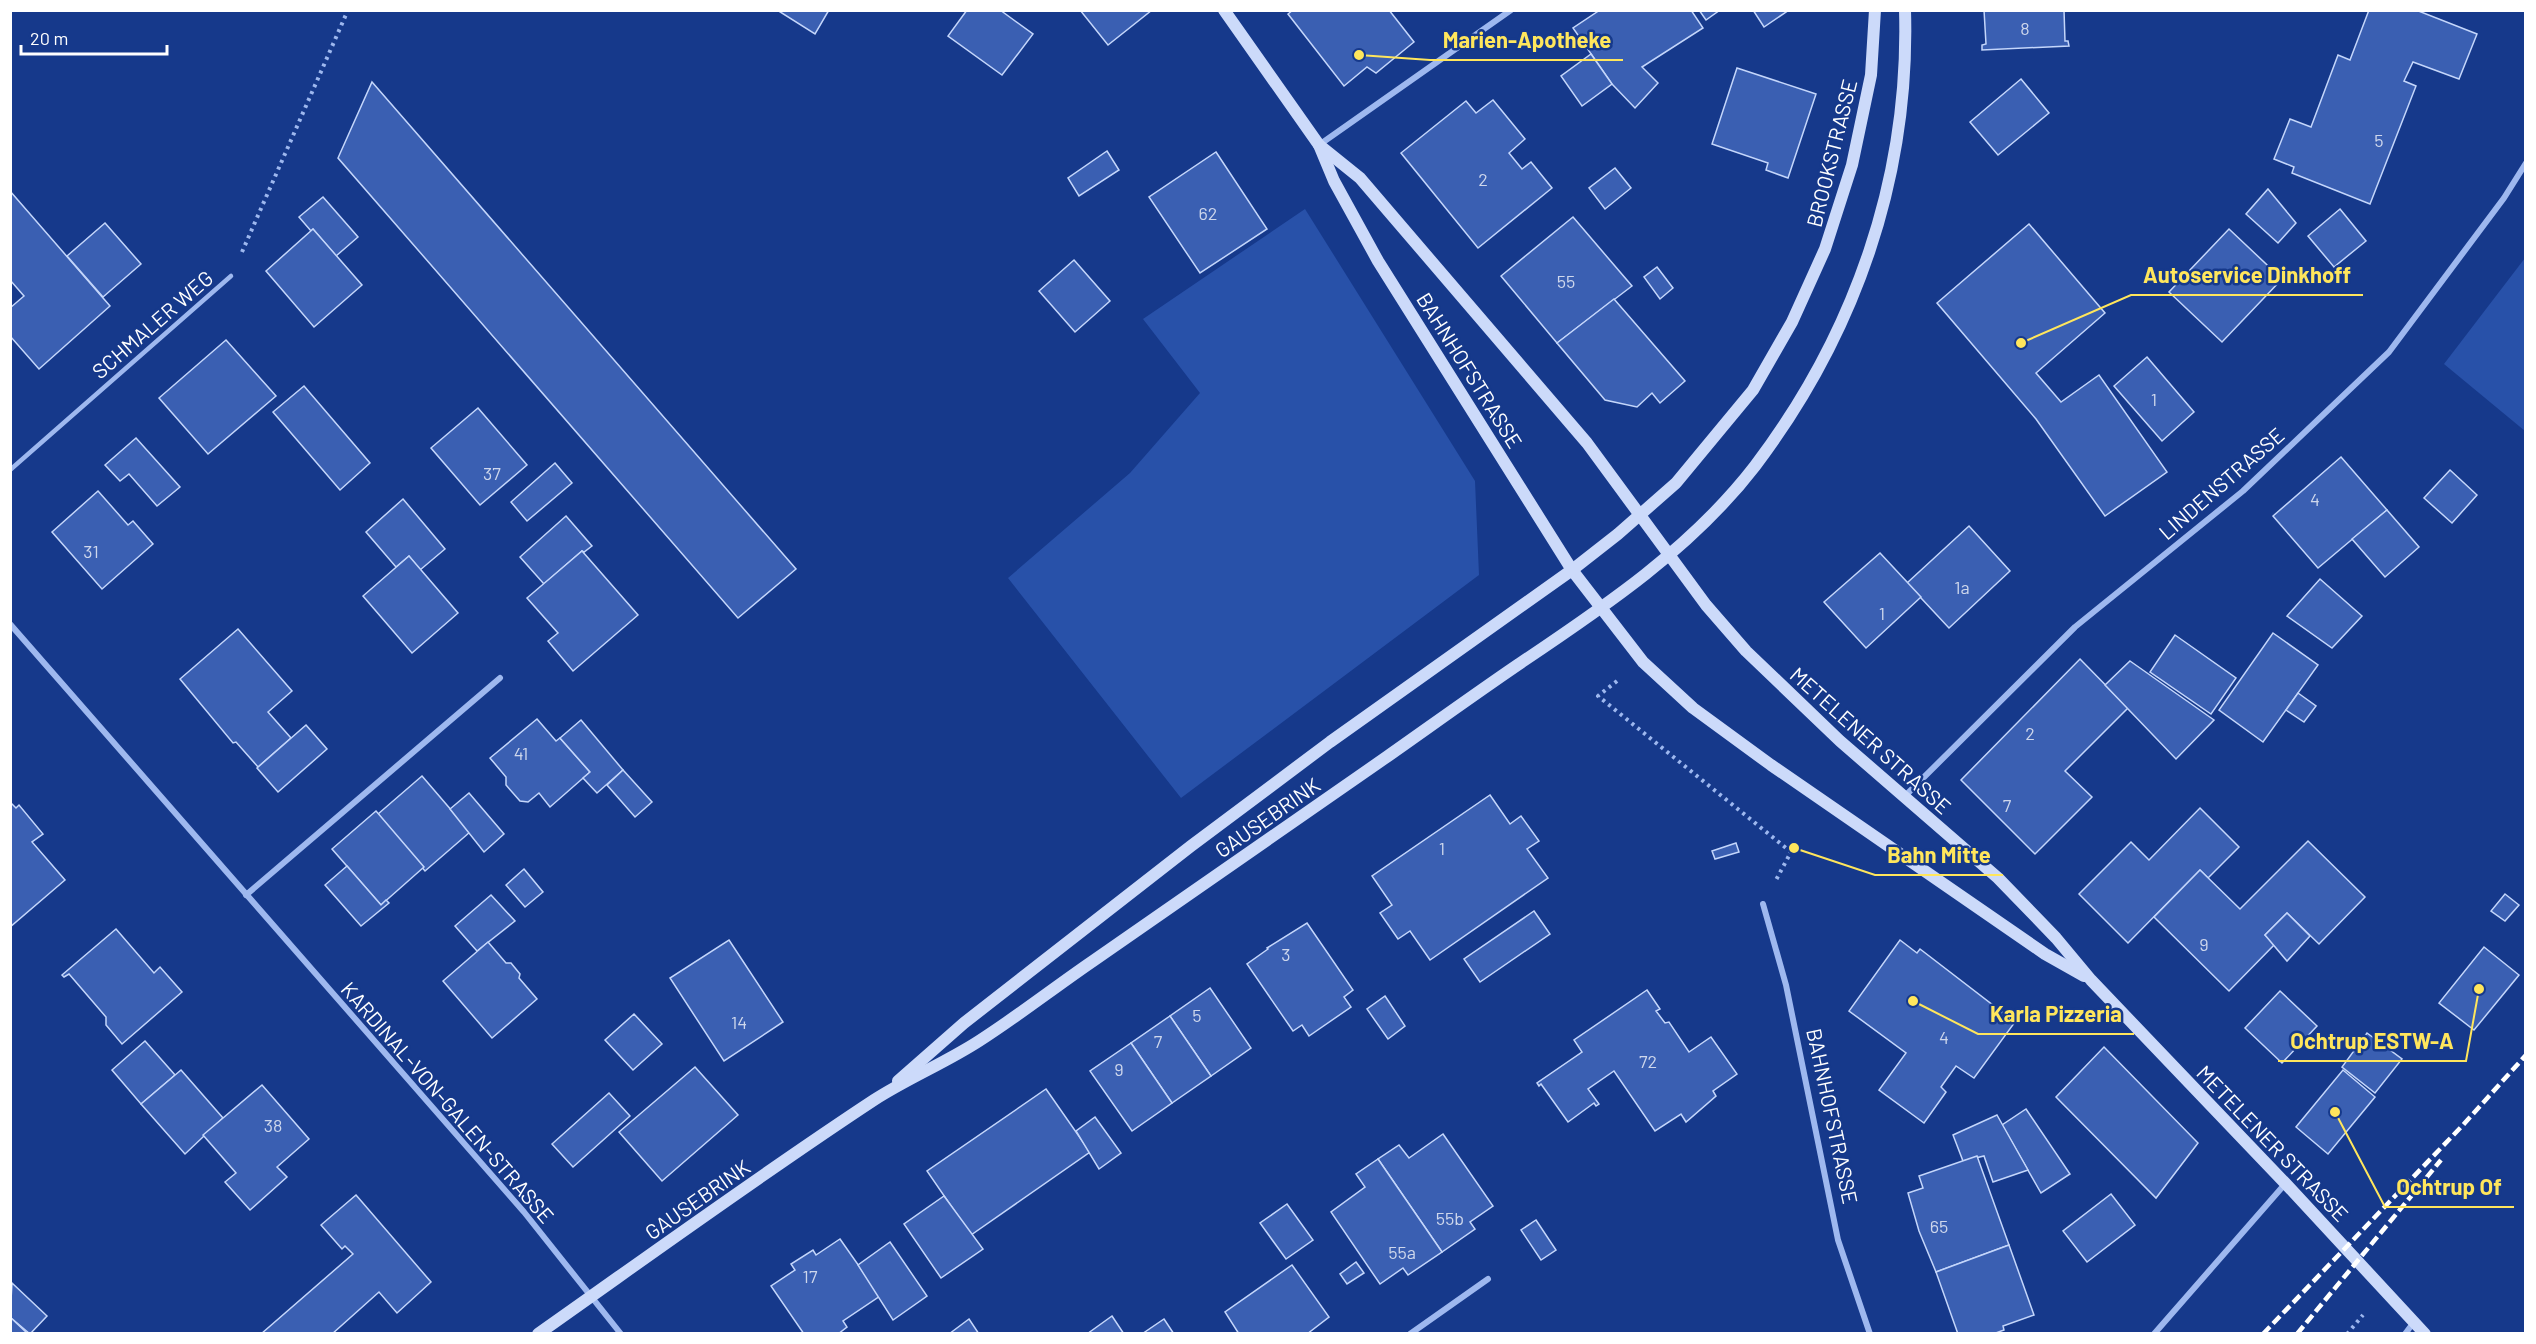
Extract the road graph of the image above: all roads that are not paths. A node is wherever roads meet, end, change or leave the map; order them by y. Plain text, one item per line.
1 (1224, 10) edge
2 (1511, 10) edge
3 (1875, 10) edge
4 (1905, 10) edge
5 (1319, 145) junction
6 (2526, 163) edge
7 (231, 276) road end
8 (10, 470) edge
9 (1639, 515) junction
10 (1669, 554) junction
11 (1572, 570) junction
12 (1601, 609) junction
13 (10, 624) edge
14 (500, 678) dead end
15 (1904, 797) junction
16 (246, 895) junction
17 (1763, 904) road end
18 (2091, 980) junction
19 (879, 1097) junction
20 (2286, 1184) junction
21 (1488, 1279) dead end
22 (591, 1296) junction
23 (2414, 1322) junction
24 (538, 1334) edge
25 (621, 1334) edge
26 (1410, 1334) edge
27 (1870, 1334) edge
28 (2154, 1334) edge
29 (2405, 1334) edge
30 (2425, 1334) edge

1 - 5 main road, BAHNHOFSTRASSE
2 - 5 street
3 - 9 main road, BROOKSTRASSE
4 - 10 main road
5 - 9 main road, BAHNHOFSTRASSE
5 - 11 main road, BAHNHOFSTRASSE
6 - 15 street, LINDENSTRASSE
7 - 8 lane, SCHMALER WEG
9 - 10 main road, METELENER STRASSE
9 - 11 main road, BROOKSTRASSE
10 - 12 main road, GAUSEBRINK
10 - 15 main road, METELENER STRASSE
11 - 12 main road, BAHNHOFSTRASSE
11 - 19 main road, GAUSEBRINK
12 - 18 main road, METELENER STRASSE
12 - 19 main road, GAUSEBRINK
13 - 16 street, KARDINAL-VON-GALEN-STRASSE
14 - 16 street
15 - 18 main road, METELENER STRASSE
16 - 22 street, KARDINAL-VON-GALEN-STRASSE
17 - 27 street, BAHNHOFSTRASSE
18 - 20 main road, METELENER STRASSE
19 - 22 main road, GAUSEBRINK
20 - 23 main road, METELENER STRASSE
20 - 28 street
21 - 26 street
22 - 24 main road, GAUSEBRINK
22 - 25 street, KARDINAL-VON-GALEN-STRASSE
23 - 29 street
23 - 30 main road, METELENER STRASSE

